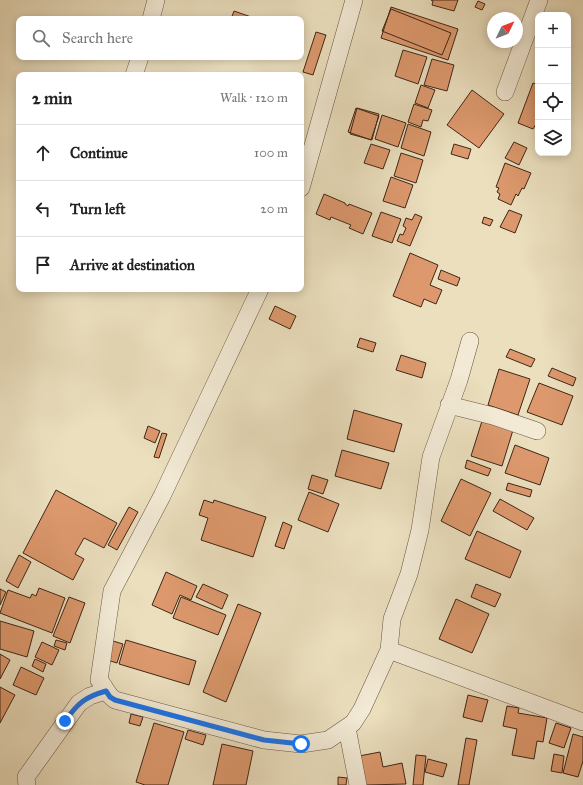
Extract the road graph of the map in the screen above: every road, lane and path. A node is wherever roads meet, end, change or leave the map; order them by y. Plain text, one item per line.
1 (156, 0) edge
2 (354, 0) edge
3 (539, 0) edge
4 (152, 16) edge
5 (139, 60) edge
6 (135, 72) edge
7 (505, 92) dead end
8 (307, 144) edge
9 (304, 166) edge
10 (259, 292) edge
11 (470, 341) dead end
12 (449, 405) junction
13 (537, 431) dead end
14 (389, 650) junction
15 (106, 691) junction
16 (583, 722) edge
17 (347, 728) junction
18 (26, 785) edge
19 (358, 785) edge

1 - 4 street
2 - 8 street
3 - 7 street
5 - 6 street
8 - 9 street
10 - 15 street
11 - 12 street
12 - 13 street
12 - 14 street
14 - 16 street
14 - 17 street
15 - 17 street
15 - 18 street
17 - 19 street

